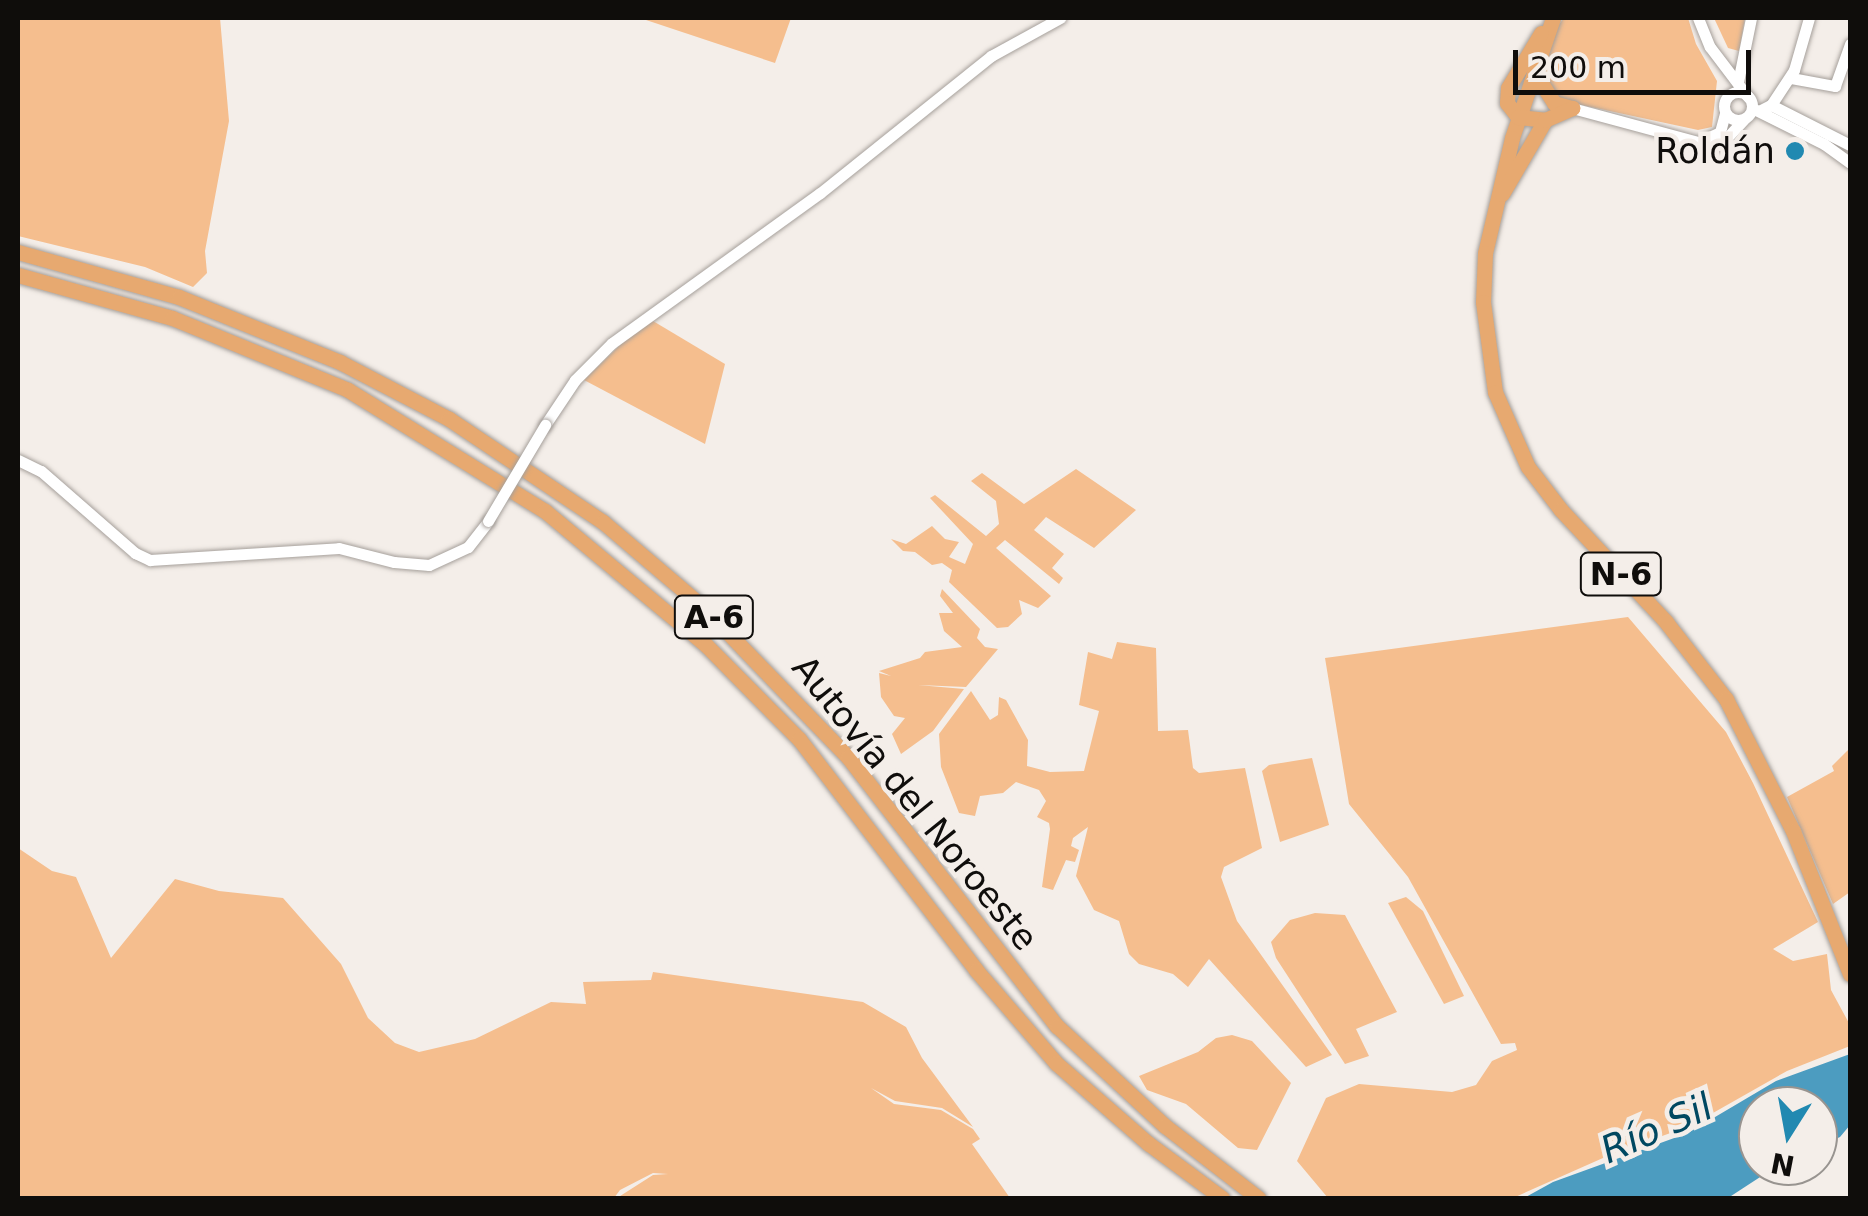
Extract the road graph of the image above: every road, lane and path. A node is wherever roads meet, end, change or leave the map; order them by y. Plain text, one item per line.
1 (1060, 18) edge
2 (1552, 18) edge
3 (1698, 18) edge
4 (1751, 18) edge
5 (1810, 18) edge
6 (1850, 44) edge
7 (1739, 60) junction
8 (1534, 72) junction
9 (1728, 73) junction
10 (1791, 78) junction
11 (1728, 96) junction
12 (1554, 103) junction
13 (1758, 105) junction
14 (1572, 108) junction
15 (1520, 109) junction
16 (1724, 113) junction
17 (1545, 120) junction
18 (1743, 120) junction
19 (1694, 140) junction
20 (1850, 145) edge
21 (1850, 163) edge
22 (1492, 210) junction
23 (18, 248) edge
24 (18, 275) edge
25 (18, 460) edge
26 (1850, 974) edge
27 (1257, 1197) edge
28 (1222, 1198) edge

1 - 25 street, bridge
2 - 8 highway, N-6
2 - 15 highway
3 - 9 street
4 - 7 street
5 - 10 street
6 - 10 street
7 - 9 street
7 - 9 street
8 - 12 highway
8 - 15 highway, N-6
9 - 11 street
9 - 13 street
10 - 13 street
11 - 13 street
11 - 16 street
12 - 14 highway
12 - 15 highway
13 - 18 street
13 - 20 street
13 - 21 street
14 - 17 highway
14 - 19 street
15 - 17 highway
15 - 22 highway, N-6
16 - 18 street
16 - 19 street
17 - 22 highway
18 - 19 street
22 - 26 highway, N-6
23 - 27 highway, Autovía del Noroeste / A-6
24 - 28 highway, Autovía del Noroeste / A-6

